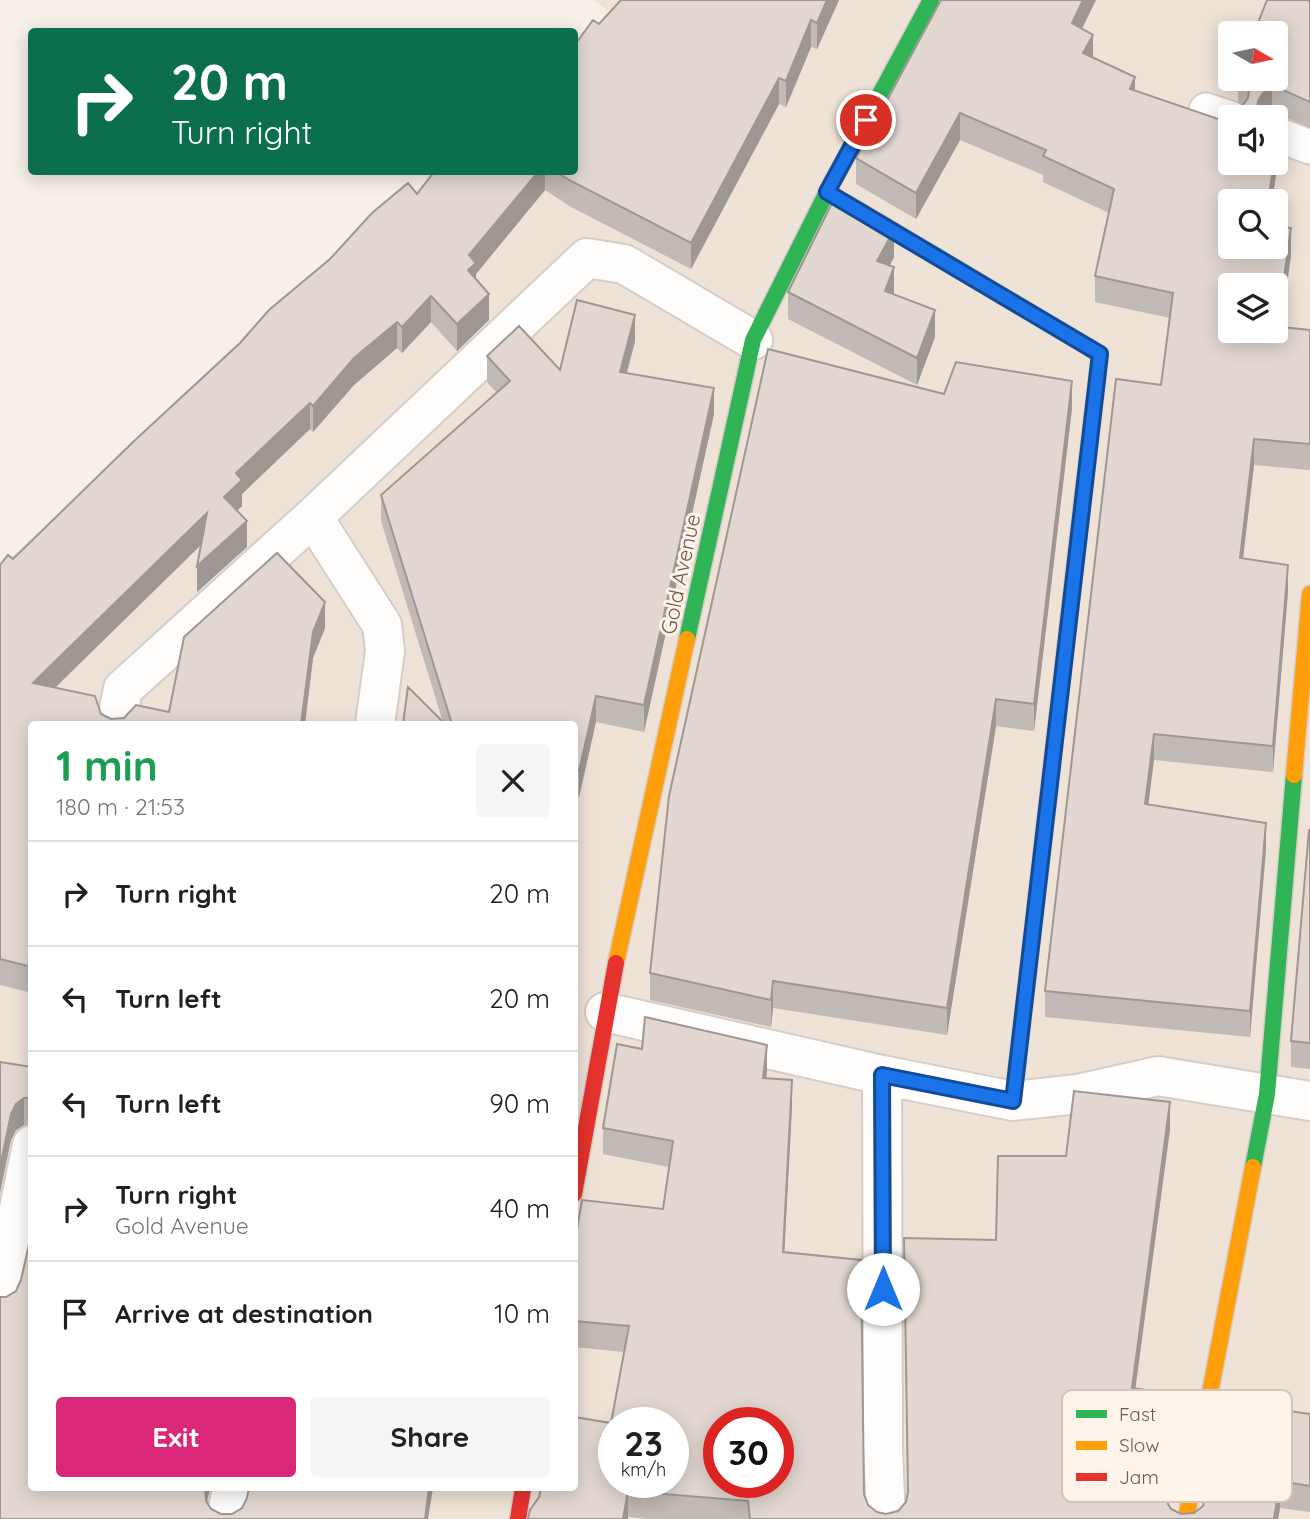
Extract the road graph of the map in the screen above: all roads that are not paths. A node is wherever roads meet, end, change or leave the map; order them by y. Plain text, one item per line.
1 (930, 0) edge
2 (1288, 138) edge
3 (1310, 146) edge
4 (827, 192) junction
5 (753, 340) junction
6 (313, 517) junction
7 (1310, 594) edge
8 (117, 721) edge
9 (375, 721) edge
10 (1301, 807) edge
11 (606, 1012) junction
12 (882, 1075) junction
13 (1267, 1094) junction
14 (1013, 1101) junction
15 (1310, 1101) edge
16 (28, 1165) edge
17 (578, 1171) edge
18 (0, 1302) edge
19 (1211, 1390) edge
20 (231, 1491) edge
21 (523, 1491) edge
22 (226, 1519) edge
23 (518, 1519) edge
24 (886, 1519) edge

1 - 4 street, Gold Avenue
2 - 3 lane
4 - 5 street, Gold Avenue
4 - 14 street
5 - 6 street
5 - 11 street, Gold Avenue
6 - 8 street
6 - 9 street
7 - 10 street
10 - 13 street
11 - 12 street
11 - 17 street, Gold Avenue
12 - 14 street
12 - 24 street
13 - 14 street
13 - 15 street
13 - 19 street
16 - 18 street
20 - 22 street
21 - 23 street

